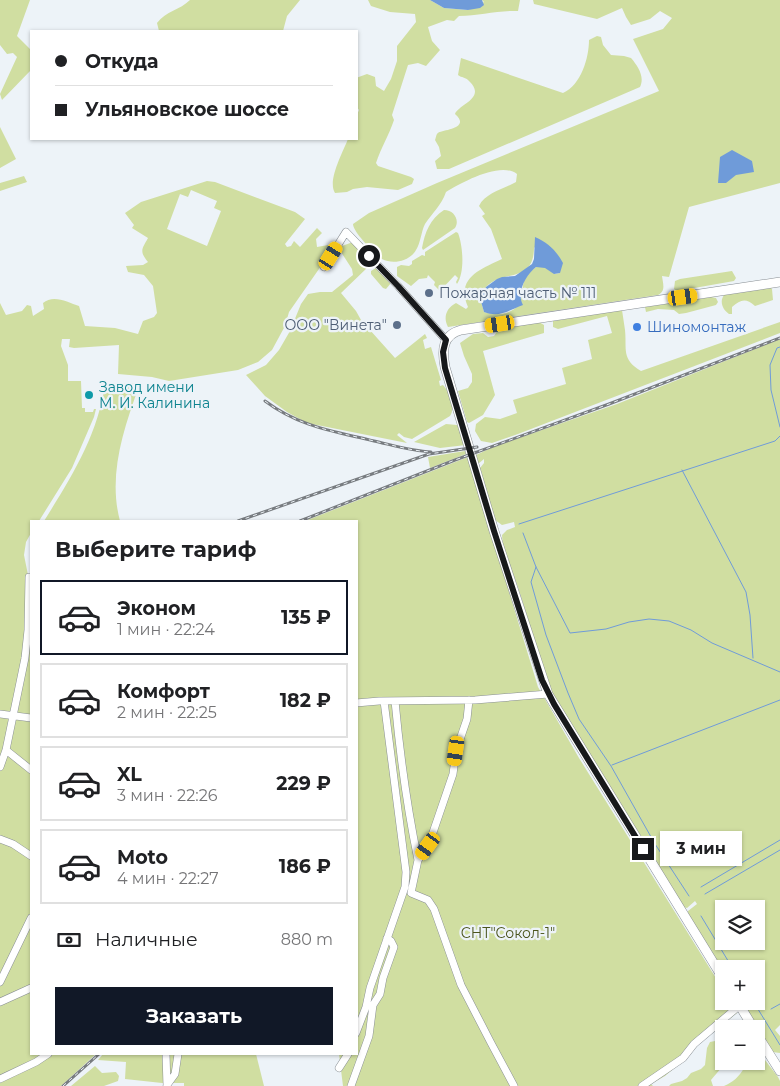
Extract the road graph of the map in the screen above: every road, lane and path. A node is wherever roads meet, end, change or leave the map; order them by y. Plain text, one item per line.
1 (324, 267) dead end
2 (780, 282) edge
3 (446, 340) junction
4 (30, 576) edge
5 (548, 694) junction
6 (469, 700) junction
7 (384, 701) junction
8 (395, 701) junction
9 (358, 703) edge
10 (0, 714) edge
11 (13, 716) junction
12 (30, 718) edge
13 (6, 750) junction
14 (0, 766) edge
15 (30, 769) edge
16 (0, 839) edge
17 (30, 855) edge
18 (418, 860) junction
19 (30, 920) edge
20 (387, 938) junction
21 (715, 965) edge
22 (0, 982) edge
23 (30, 988) edge
24 (0, 1002) edge
25 (731, 1010) edge
26 (358, 1027) edge
27 (765, 1047) edge
28 (46, 1055) edge
29 (166, 1055) edge
30 (178, 1055) edge
31 (347, 1055) edge
32 (339, 1068) dead end
33 (780, 1071) edge
34 (0, 1079) edge
35 (167, 1086) edge
36 (351, 1086) edge
37 (514, 1086) edge
38 (642, 1086) edge

1 - 3 street
2 - 3 main road
3 - 5 main road
4 - 11 street
5 - 6 street
5 - 21 main road
6 - 8 street
6 - 18 street
7 - 8 street
7 - 9 street
7 - 20 street
8 - 18 street
10 - 11 street
11 - 12 street
11 - 13 street
13 - 14 street
13 - 15 street
16 - 17 street
18 - 37 street
19 - 22 street
20 - 26 street
20 - 36 street
23 - 24 street
25 - 38 street
27 - 33 main road
28 - 34 street
29 - 35 street
30 - 35 street
31 - 32 street

